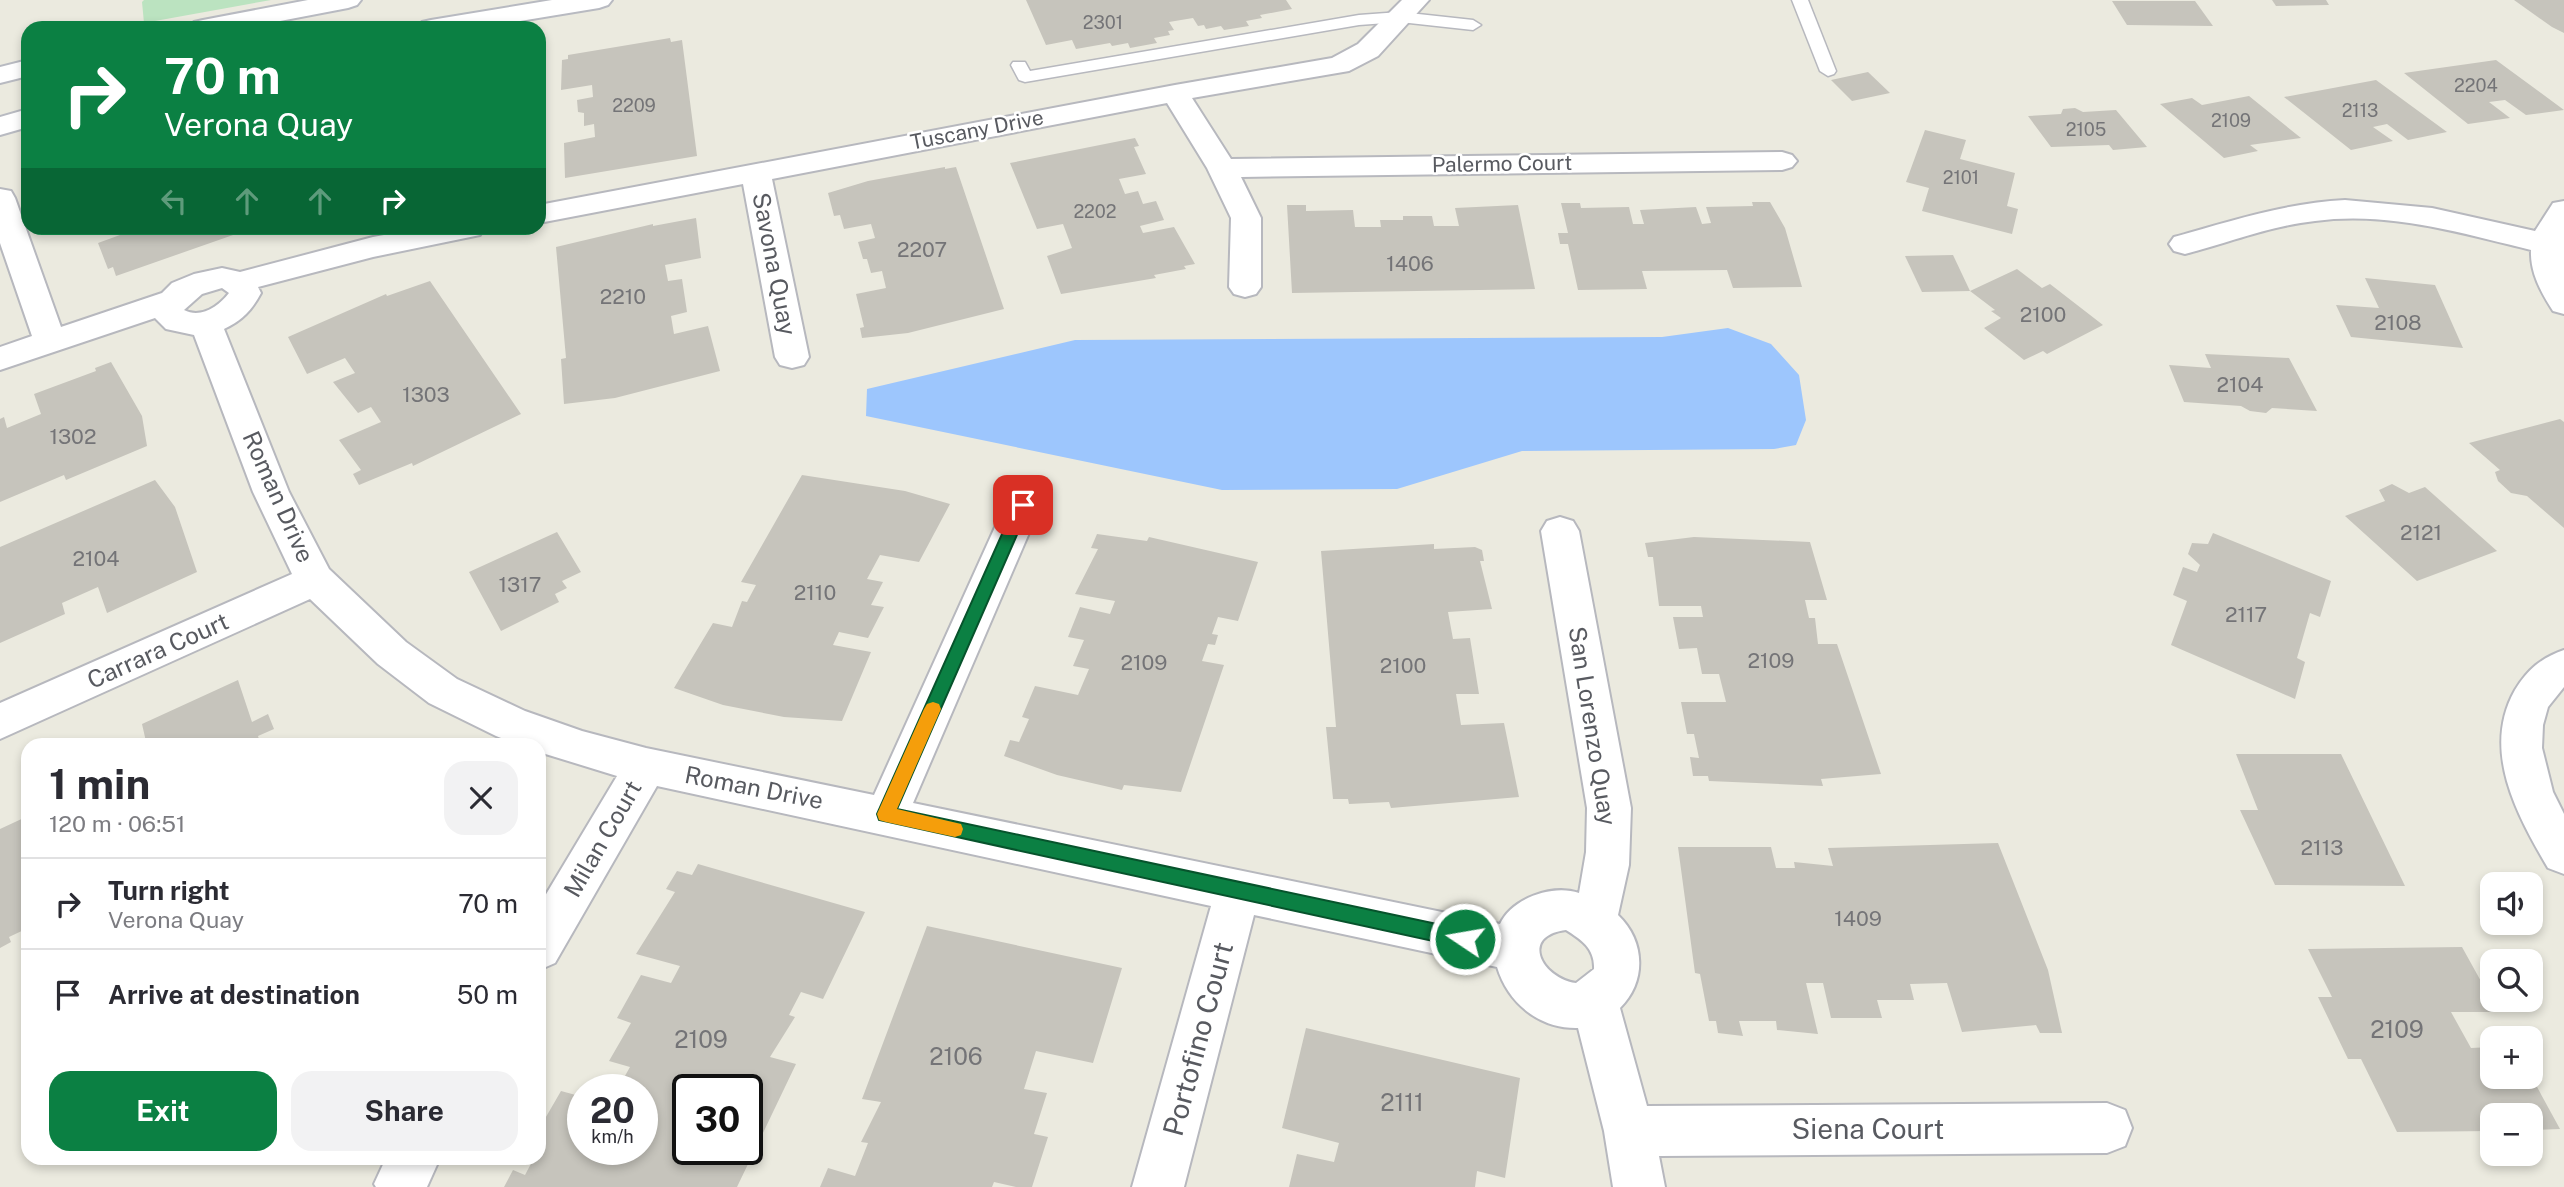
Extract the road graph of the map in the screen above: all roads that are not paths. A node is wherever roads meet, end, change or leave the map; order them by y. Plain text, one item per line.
1 (348, 0) edge
2 (599, 0) edge
3 (1800, 0) edge
4 (1405, 6) edge
5 (239, 21) edge
6 (473, 21) edge
7 (1472, 25) dead end
8 (1019, 65) dead end
9 (21, 70) edge
10 (1828, 71) dead end
11 (0, 75) edge
12 (1175, 93) junction
13 (21, 120) edge
14 (0, 126) edge
15 (1782, 161) dead end
16 (1222, 168) junction
17 (756, 172) junction
18 (0, 198) edge
19 (2564, 210) edge
20 (546, 213) edge
21 (434, 235) edge
22 (2545, 243) junction
23 (2185, 244) dead end
24 (1245, 287) dead end
25 (2564, 303) edge
26 (189, 312) junction
27 (50, 341) junction
28 (792, 357) dead end
29 (0, 359) edge
30 (1023, 505) dead end
31 (1560, 531) dead end
32 (315, 580) junction
33 (2564, 666) edge
34 (0, 722) edge
35 (646, 766) junction
36 (886, 814) junction
37 (2564, 854) edge
38 (1238, 891) junction
39 (1594, 920) junction
40 (546, 936) edge
41 (1515, 950) junction
42 (1594, 1000) junction
43 (2107, 1128) dead end
44 (1629, 1131) junction
45 (1158, 1187) edge
46 (1639, 1187) edge

1 - 5 street
2 - 6 street
3 - 10 lane
4 - 7 lane
4 - 8 lane
4 - 12 street, Tuscany Drive
9 - 11 street
12 - 16 street
12 - 17 street, Tuscany Drive
13 - 14 street
15 - 16 street, Palermo Court
16 - 24 street
17 - 20 street, Tuscany Drive
17 - 28 street, Savona Quay
18 - 27 street
19 - 22 street
21 - 26 street
22 - 23 street
22 - 25 street
26 - 27 street
26 - 32 street, Roman Drive
27 - 29 street
30 - 36 street
31 - 39 street, San Lorenzo Quay
32 - 34 street, Carrara Court
32 - 35 street, Roman Drive
33 - 37 street
35 - 36 street, Roman Drive
35 - 40 street, Milan Court
36 - 38 street, Roman Drive
38 - 41 street, Roman Drive
38 - 45 street, Portofino Court
39 - 41 street
39 - 42 street
41 - 42 street
42 - 44 street
43 - 44 street, Siena Court
44 - 46 street

